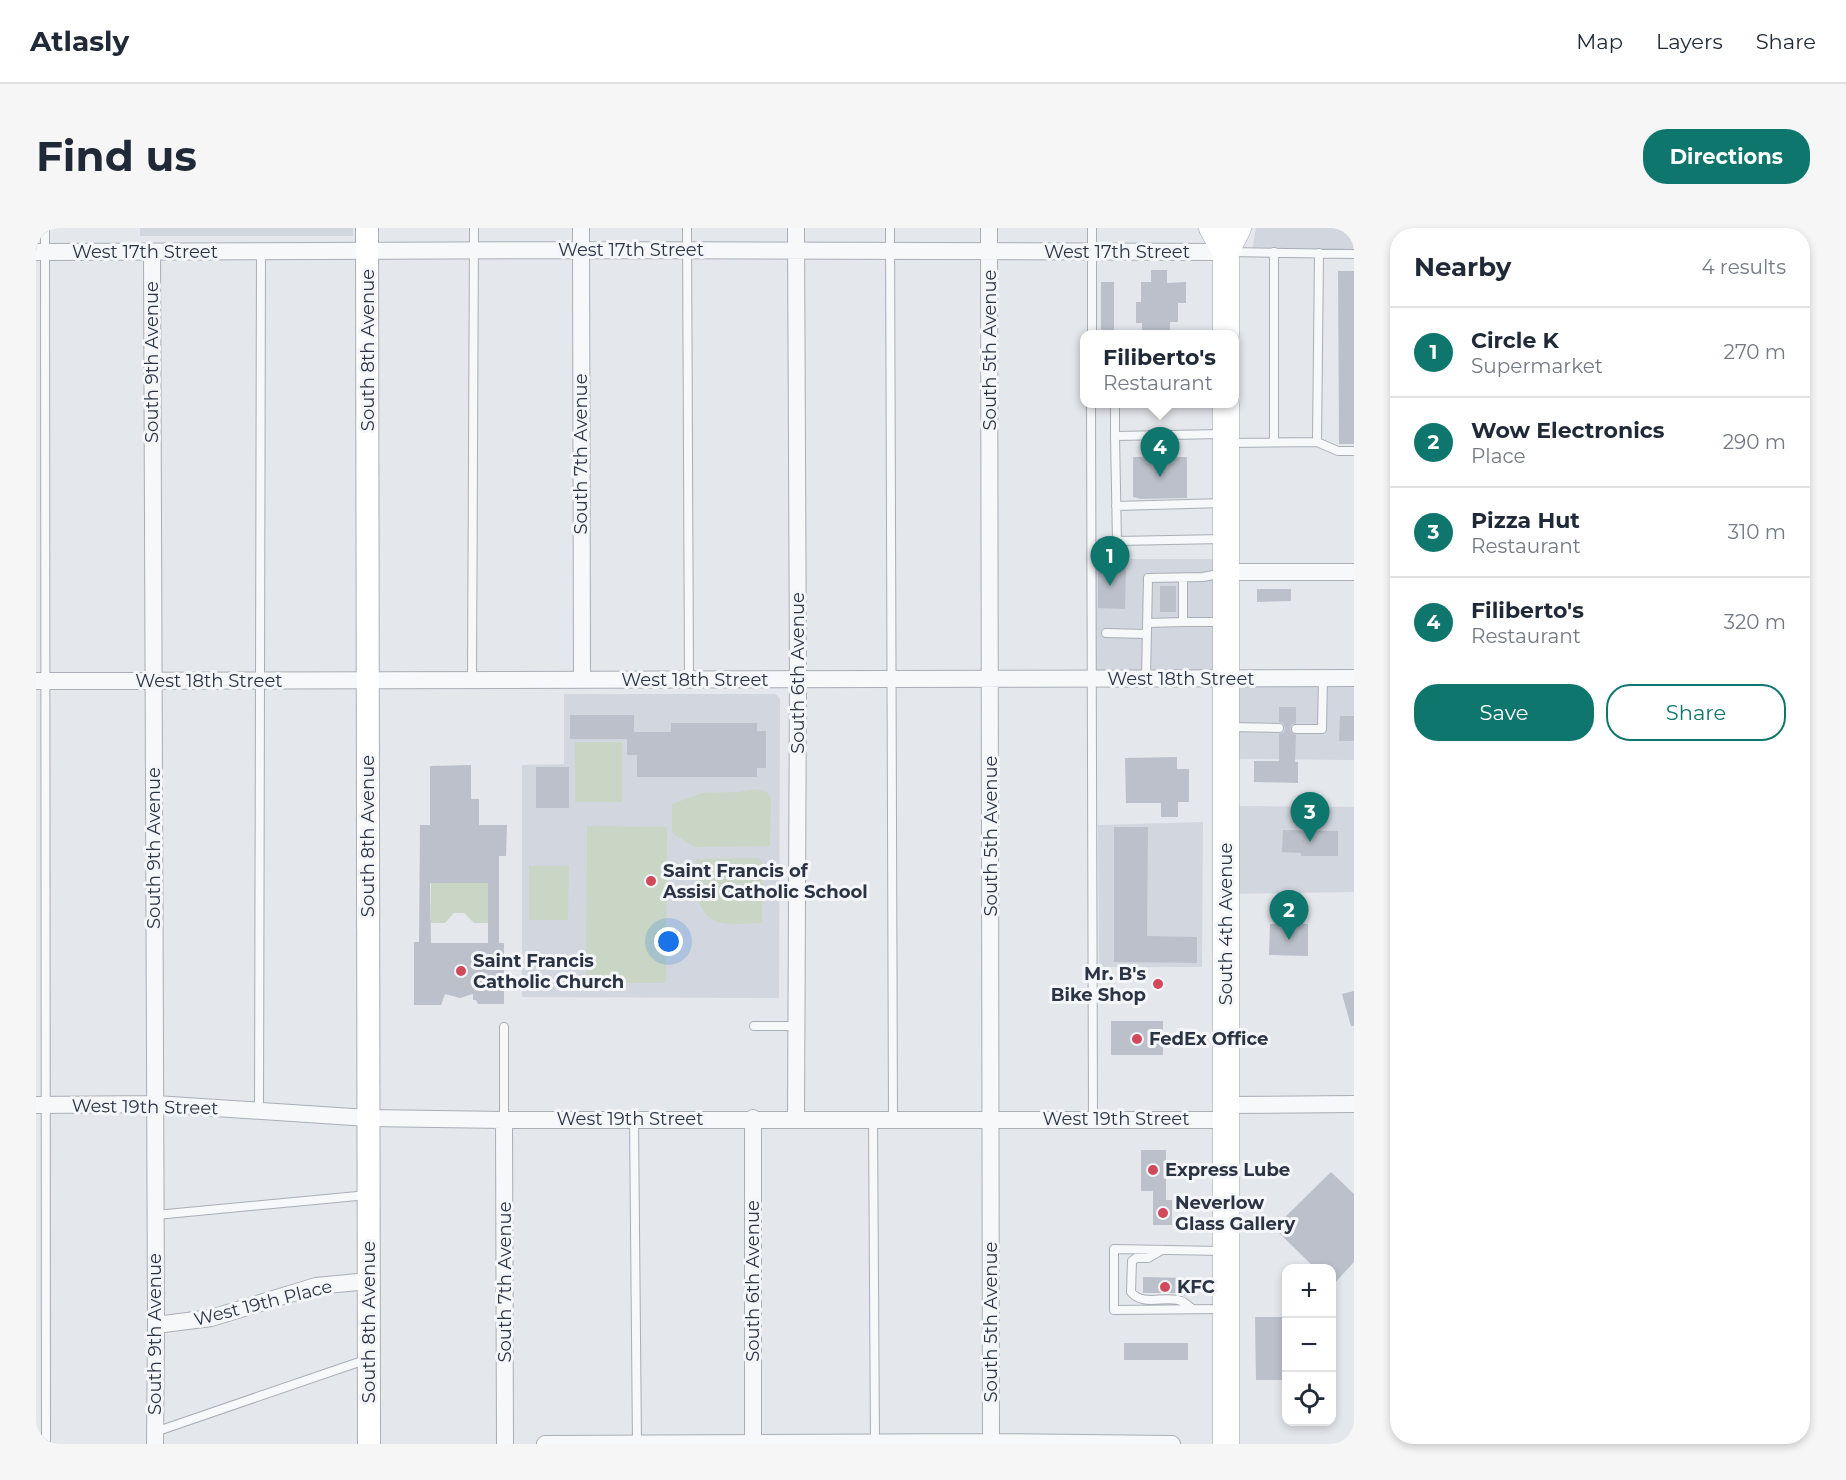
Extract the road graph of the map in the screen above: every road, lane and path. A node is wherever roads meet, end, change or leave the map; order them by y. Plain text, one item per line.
1 (45, 228) edge
2 (367, 228) edge
3 (474, 228) edge
4 (581, 228) edge
5 (687, 228) edge
6 (796, 228) edge
7 (890, 228) edge
8 (989, 228) edge
9 (1092, 228) edge
10 (1212, 228) edge
11 (1238, 228) edge
12 (581, 250) junction
13 (261, 251) junction
14 (474, 251) junction
15 (687, 251) junction
16 (796, 251) junction
17 (40, 252) edge
18 (152, 252) junction
19 (368, 252) junction
20 (890, 252) junction
21 (1092, 252) junction
22 (1226, 252) junction
23 (1274, 252) junction
24 (989, 253) junction
25 (1319, 253) junction
26 (1354, 254) edge
27 (1092, 330) edge
28 (1226, 330) edge
29 (1091, 408) edge
30 (1115, 408) edge
31 (1226, 408) edge
32 (1114, 436) junction
33 (1226, 438) junction
34 (1274, 442) junction
35 (1317, 442) junction
36 (1354, 451) edge
37 (1227, 502) junction
38 (1116, 506) junction
39 (1227, 539) junction
40 (1227, 572) junction
41 (1354, 572) edge
42 (1183, 578) junction
43 (1183, 622) junction
44 (1227, 622) junction
45 (1147, 623) junction
46 (1106, 633) dead end
47 (1147, 634) junction
48 (1323, 678) junction
49 (1354, 678) edge
50 (891, 679) junction
51 (991, 679) junction
52 (1090, 679) junction
53 (1146, 679) junction
54 (1227, 679) junction
55 (582, 680) junction
56 (689, 680) junction
57 (798, 680) junction
58 (41, 681) edge
59 (154, 681) junction
60 (260, 681) junction
61 (368, 681) junction
62 (472, 681) junction
63 (1227, 728) junction
64 (1279, 728) dead end
65 (1296, 729) dead end
66 (754, 1026) dead end
67 (797, 1026) junction
68 (504, 1027) dead end
69 (155, 1104) junction
70 (1354, 1104) edge
71 (41, 1105) edge
72 (259, 1111) junction
73 (1225, 1112) junction
74 (368, 1118) junction
75 (753, 1118) junction
76 (634, 1119) junction
77 (796, 1119) junction
78 (873, 1119) junction
79 (893, 1119) junction
80 (991, 1119) junction
81 (1093, 1119) junction
82 (504, 1120) junction
83 (368, 1195) junction
84 (156, 1215) junction
85 (1162, 1249) junction
86 (1226, 1251) junction
87 (369, 1281) junction
88 (1193, 1309) junction
89 (1226, 1309) junction
90 (156, 1325) junction
91 (369, 1359) junction
92 (155, 1438) edge
93 (637, 1443) edge
94 (991, 1443) edge
95 (46, 1444) edge
96 (369, 1444) edge
97 (505, 1444) edge
98 (545, 1444) edge
99 (753, 1444) edge
100 (875, 1444) edge
101 (1120, 1444) edge
102 (1172, 1444) edge
103 (1226, 1444) edge

1 - 17 lane
2 - 19 street, South 8th Avenue
3 - 14 lane
4 - 12 street, South 7th Avenue
5 - 15 lane
6 - 16 street, South 6th Avenue
7 - 20 lane
8 - 24 street, South 5th Avenue
9 - 21 lane
10 - 22 main road
11 - 22 main road
12 - 14 street, West 17th Street
12 - 15 street, West 17th Street
12 - 55 street, South 7th Avenue
13 - 18 street, West 17th Street
13 - 19 street, West 17th Street
13 - 60 lane
14 - 19 street, West 17th Street
14 - 62 lane
15 - 16 street, West 17th Street
15 - 56 lane
16 - 20 street, West 17th Street
16 - 57 street, South 6th Avenue
17 - 18 street, West 17th Street
17 - 58 lane
18 - 59 street, South 9th Avenue
19 - 61 street, South 8th Avenue
20 - 24 street, West 17th Street
20 - 50 lane
21 - 22 street, West 17th Street
21 - 24 street, West 17th Street
21 - 27 lane
22 - 23 lane
22 - 28 main road
23 - 25 lane
23 - 34 lane
24 - 51 street, South 5th Avenue
25 - 26 lane
25 - 35 lane
29 - 52 lane
30 - 32 lane
31 - 33 main road, South 4th Avenue
32 - 33 lane
32 - 38 lane
33 - 34 lane
33 - 37 main road, South 4th Avenue
34 - 35 lane
35 - 36 lane
37 - 38 lane
37 - 39 main road, South 4th Avenue
38 - 39 lane
39 - 40 main road, South 4th Avenue
40 - 41 street
40 - 42 lane
40 - 44 main road, South 4th Avenue
42 - 43 lane
42 - 45 lane
43 - 44 lane
43 - 45 lane
44 - 54 main road, South 4th Avenue
45 - 47 lane
46 - 47 lane
47 - 53 lane
48 - 49 street, West 18th Street
48 - 54 street, West 18th Street
48 - 65 lane
50 - 51 street, West 18th Street
50 - 57 street, West 18th Street
50 - 79 lane
51 - 52 street, West 18th Street
51 - 80 street, South 5th Avenue
52 - 53 street, West 18th Street
52 - 81 lane
53 - 54 street, West 18th Street
54 - 63 main road, South 4th Avenue
55 - 56 street, West 18th Street
55 - 62 street, West 18th Street
56 - 57 street, West 18th Street
57 - 67 street, South 6th Avenue
58 - 59 street, West 18th Street
58 - 71 lane
59 - 60 street, West 18th Street
59 - 69 street, South 9th Avenue
60 - 61 street, West 18th Street
60 - 72 lane
61 - 62 street, West 18th Street
61 - 74 street, South 8th Avenue
63 - 64 lane
63 - 73 main road, South 4th Avenue
66 - 67 lane
67 - 77 street, South 6th Avenue
68 - 82 lane
69 - 71 street, West 19th Street
69 - 72 street, West 19th Street
69 - 84 street, South 9th Avenue
70 - 73 street, West 19th Street
71 - 95 lane
72 - 74 street, West 19th Street
73 - 81 street, West 19th Street
73 - 86 main road, South 4th Avenue
74 - 82 street, West 19th Street
74 - 83 street, South 8th Avenue
75 - 76 street, West 19th Street
75 - 77 street, West 19th Street
75 - 99 street, South 6th Avenue
76 - 82 street, West 19th Street
76 - 93 lane
77 - 78 street, West 19th Street
78 - 79 street, West 19th Street
78 - 100 lane
79 - 80 street, West 19th Street
80 - 81 street, West 19th Street
80 - 94 street, South 5th Avenue
82 - 97 street, South 7th Avenue
83 - 84 lane
83 - 87 street, South 8th Avenue
84 - 90 street, South 9th Avenue
85 - 86 lane
85 - 88 lane
85 - 88 lane
86 - 89 main road, South 4th Avenue
87 - 90 street, West 19th Place
87 - 91 street, South 8th Avenue
88 - 89 lane
89 - 103 main road, South 4th Avenue
90 - 92 street, South 9th Avenue
91 - 92 lane
91 - 96 street, South 8th Avenue
93 - 98 street
93 - 99 street
94 - 100 street
94 - 101 street
99 - 100 street
101 - 102 street

